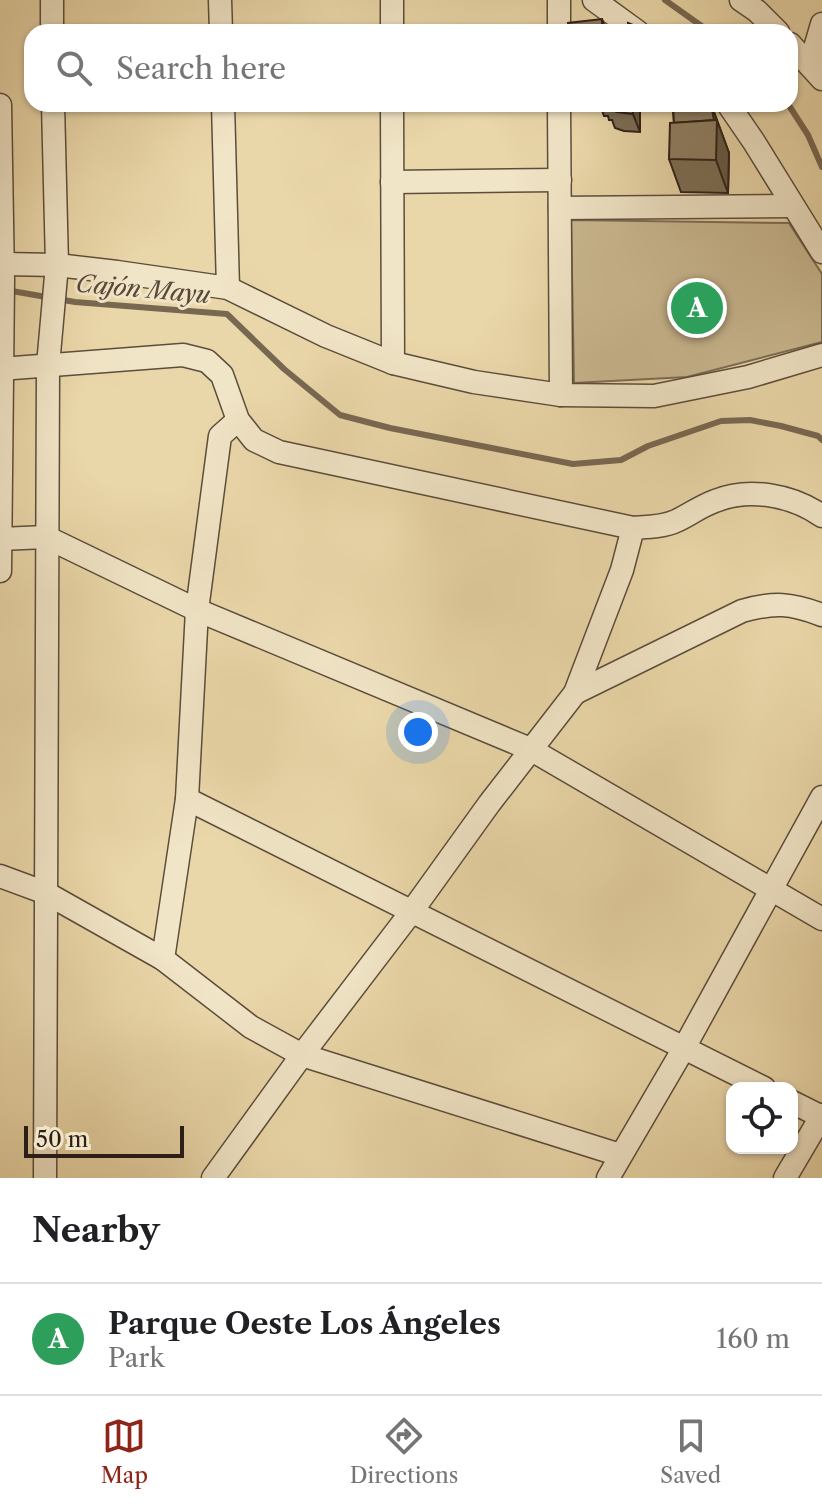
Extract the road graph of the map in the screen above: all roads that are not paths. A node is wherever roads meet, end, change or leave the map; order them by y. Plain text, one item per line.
1 (52, 0) edge
2 (220, 0) edge
3 (392, 0) edge
4 (559, 0) edge
5 (594, 0) edge
6 (741, 0) edge
7 (52, 24) edge
8 (221, 24) edge
9 (392, 24) edge
10 (559, 24) edge
11 (627, 24) edge
12 (770, 24) edge
13 (822, 24) edge
14 (798, 53) edge
15 (816, 72) edge
16 (0, 105) edge
17 (53, 112) edge
18 (223, 112) edge
19 (392, 112) edge
20 (559, 112) edge
21 (733, 112) edge
22 (560, 180) junction
23 (392, 182) junction
24 (792, 206) junction
25 (560, 208) junction
26 (822, 252) edge
27 (3, 281) junction
28 (55, 287) junction
29 (228, 288) junction
30 (822, 355) edge
31 (393, 363) junction
32 (48, 365) junction
33 (1, 369) edge
34 (561, 395) junction
35 (238, 420) junction
36 (822, 516) edge
37 (633, 528) junction
38 (46, 537) junction
39 (0, 539) edge
40 (0, 571) edge
41 (197, 610) junction
42 (822, 615) edge
43 (575, 693) junction
44 (530, 749) junction
45 (822, 797) edge
46 (187, 799) junction
47 (0, 876) edge
48 (770, 890) junction
49 (46, 893) junction
50 (412, 911) junction
51 (822, 919) edge
52 (163, 959) junction
53 (684, 1048) junction
54 (302, 1055) junction
55 (752, 1082) edge
56 (798, 1105) edge
57 (822, 1116) edge
58 (620, 1155) junction
59 (45, 1178) edge
60 (213, 1178) edge
61 (608, 1178) edge
62 (785, 1178) edge

1 - 7 street
2 - 8 street
3 - 9 street
4 - 10 street
5 - 11 street
6 - 12 street
13 - 15 street
14 - 15 street
16 - 27 street
17 - 28 street
18 - 29 street
19 - 23 street
20 - 22 street
21 - 24 street
22 - 23 street
22 - 25 street
23 - 31 street
24 - 25 street
24 - 26 street
25 - 34 street
27 - 28 street
27 - 33 street
28 - 29 street
28 - 32 street
29 - 31 street
30 - 34 street
31 - 34 street
32 - 33 street
32 - 35 street
32 - 38 street
33 - 39 street
35 - 37 street
35 - 41 street
36 - 37 street
37 - 43 street
38 - 39 street
38 - 41 street
38 - 49 street
39 - 40 street
41 - 44 street
41 - 46 street
42 - 43 street
43 - 44 street
44 - 48 street
44 - 50 street
45 - 48 street
46 - 50 street
46 - 52 street
47 - 49 street
48 - 51 street
48 - 53 street
49 - 52 street
49 - 59 street
50 - 53 street
50 - 54 street
52 - 54 street
53 - 55 street
53 - 58 street
54 - 58 street
54 - 60 street
56 - 57 street
57 - 62 street
58 - 61 street

